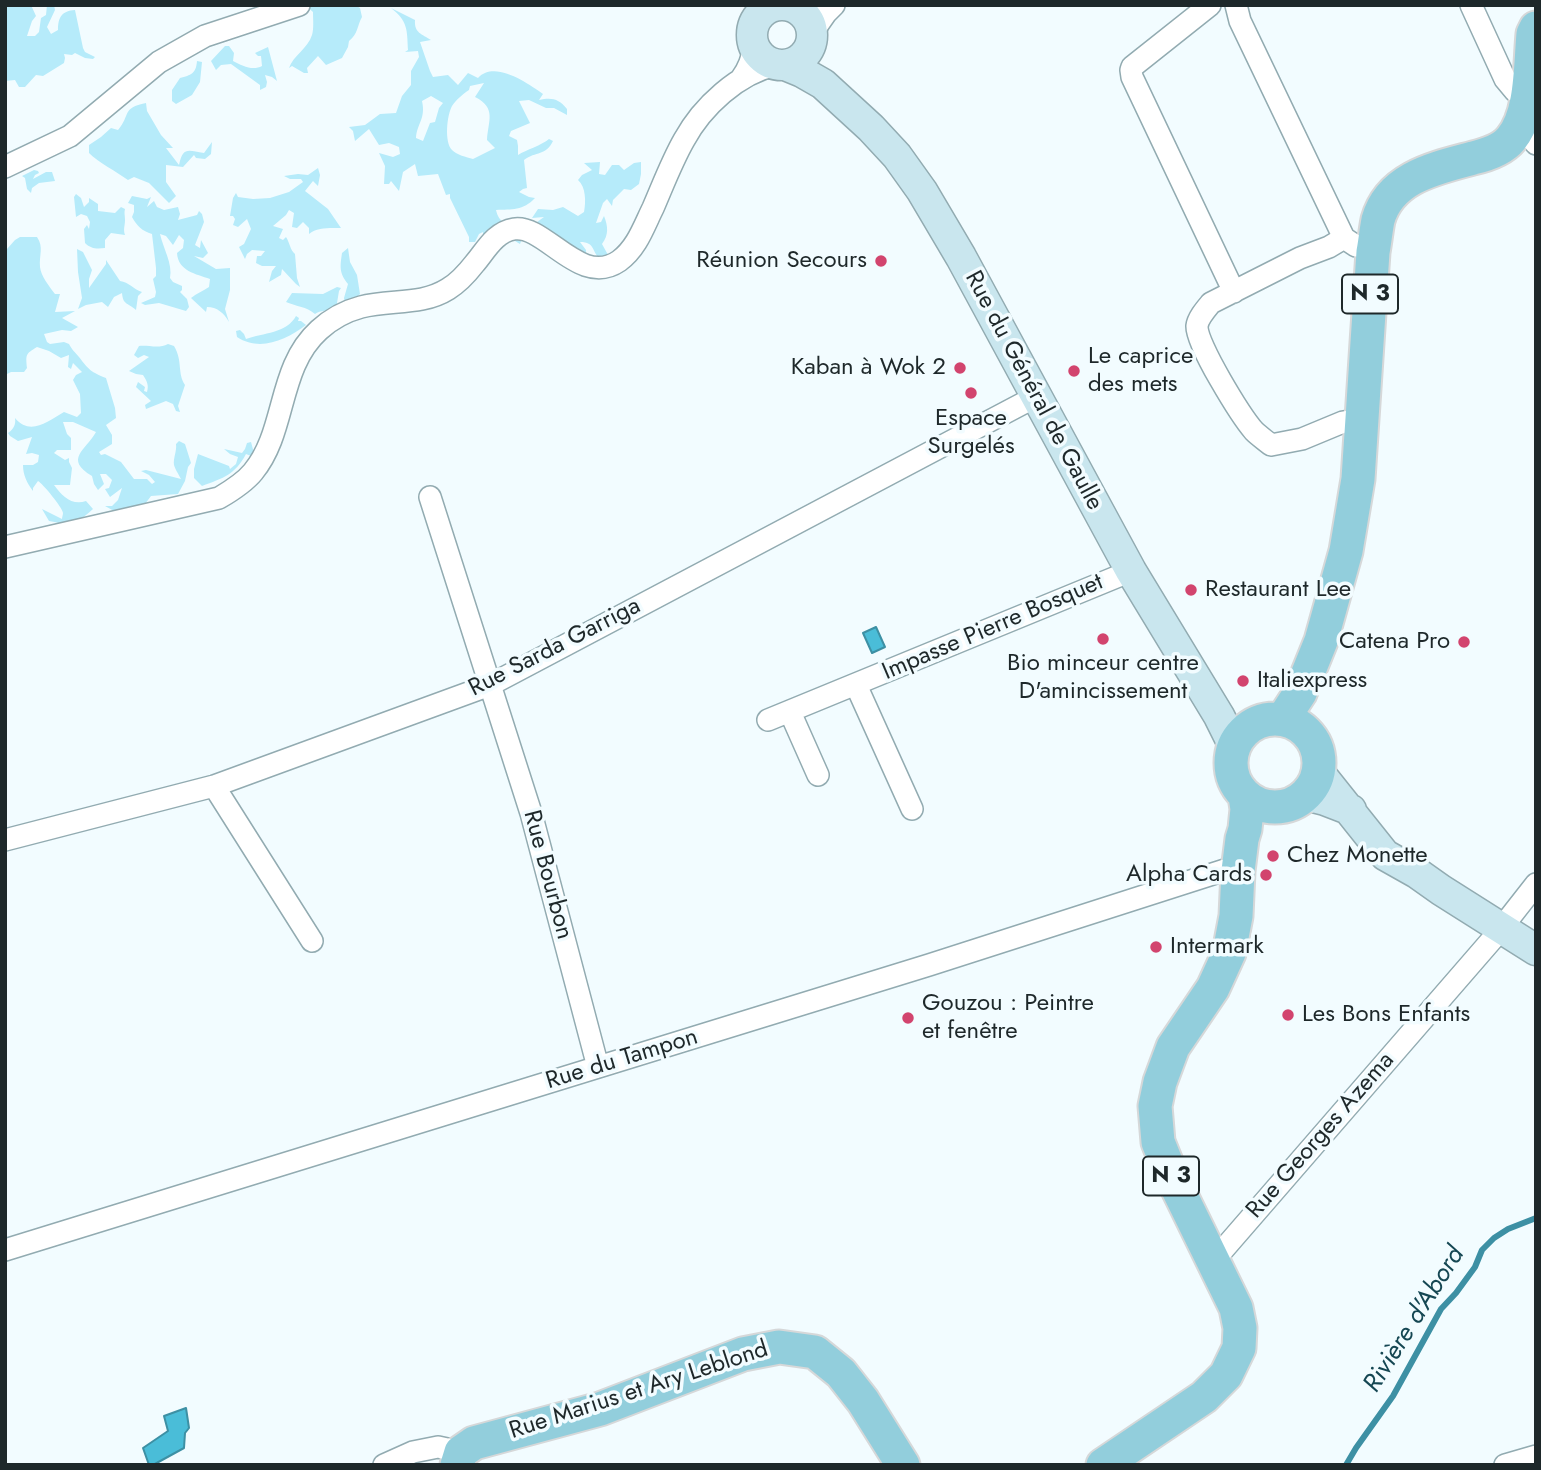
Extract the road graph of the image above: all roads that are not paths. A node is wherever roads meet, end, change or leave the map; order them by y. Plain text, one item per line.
1 (299, 5) edge
2 (834, 5) edge
3 (1210, 5) edge
4 (1236, 5) edge
5 (1471, 5) edge
6 (799, 18) edge
7 (751, 25) edge
8 (1536, 28) edge
9 (780, 65) junction
10 (741, 79) junction
11 (823, 84) junction
12 (1527, 122) edge
13 (5, 167) edge
14 (1359, 245) junction
15 (1234, 292) junction
16 (1035, 397) junction
17 (1362, 419) junction
18 (430, 497) dead end
19 (5, 547) edge
20 (1131, 571) junction
21 (490, 685) junction
22 (856, 685) junction
23 (790, 712) junction
24 (768, 720) dead end
25 (1297, 728) junction
26 (1232, 731) junction
27 (818, 775) dead end
28 (1312, 783) junction
29 (214, 786) junction
30 (912, 809) dead end
31 (1251, 810) junction
32 (5, 841) edge
33 (1238, 871) junction
34 (1536, 884) edge
35 (1516, 925) edge
36 (312, 941) dead end
37 (1536, 950) edge
38 (598, 1067) junction
39 (5, 1250) edge
40 (1212, 1257) junction
41 (1536, 1456) edge
42 (459, 1458) edge
43 (384, 1465) edge
44 (903, 1465) edge
45 (1103, 1465) edge
46 (1505, 1465) edge

1 - 13 street
2 - 6 street
3 - 15 street
4 - 14 street
5 - 12 street
6 - 7 main road
6 - 9 main road
6 - 11 main road, Rue du Général de Gaulle
7 - 9 main road
7 - 10 street
8 - 12 main road
9 - 10 street
9 - 11 main road, Rue du Général de Gaulle
10 - 19 street
11 - 16 main road, Rue du Général de Gaulle
12 - 14 main road, N 3
14 - 15 street
14 - 17 main road, N 3
15 - 17 street
16 - 20 main road, Rue du Général de Gaulle
16 - 21 street, Rue Sarda Garriga
17 - 25 main road, N 3
18 - 21 street, Rue Bourbon
20 - 22 street, Impasse Pierre Bosquet
20 - 26 main road, Rue du Général de Gaulle
21 - 29 street, Rue Sarda Garriga
21 - 38 street, Rue Bourbon
22 - 23 street, Impasse Pierre Bosquet
22 - 30 street, Impasse Pierre Bosquet
23 - 24 street, Impasse Pierre Bosquet
23 - 27 street
25 - 26 main road
25 - 28 main road
26 - 31 main road
28 - 31 main road
28 - 35 main road
29 - 32 street, Rue Sarda Garriga
29 - 36 street
31 - 33 main road, N 3
33 - 38 street, Rue du Tampon
33 - 40 main road, N 3
34 - 35 street, Rue Georges Azema
35 - 37 main road
35 - 40 street, Rue Georges Azema
38 - 39 street, Rue du Tampon
40 - 45 main road, N 3
41 - 46 street
42 - 43 street
42 - 44 main road, Rue Marius et Ary Leblond

